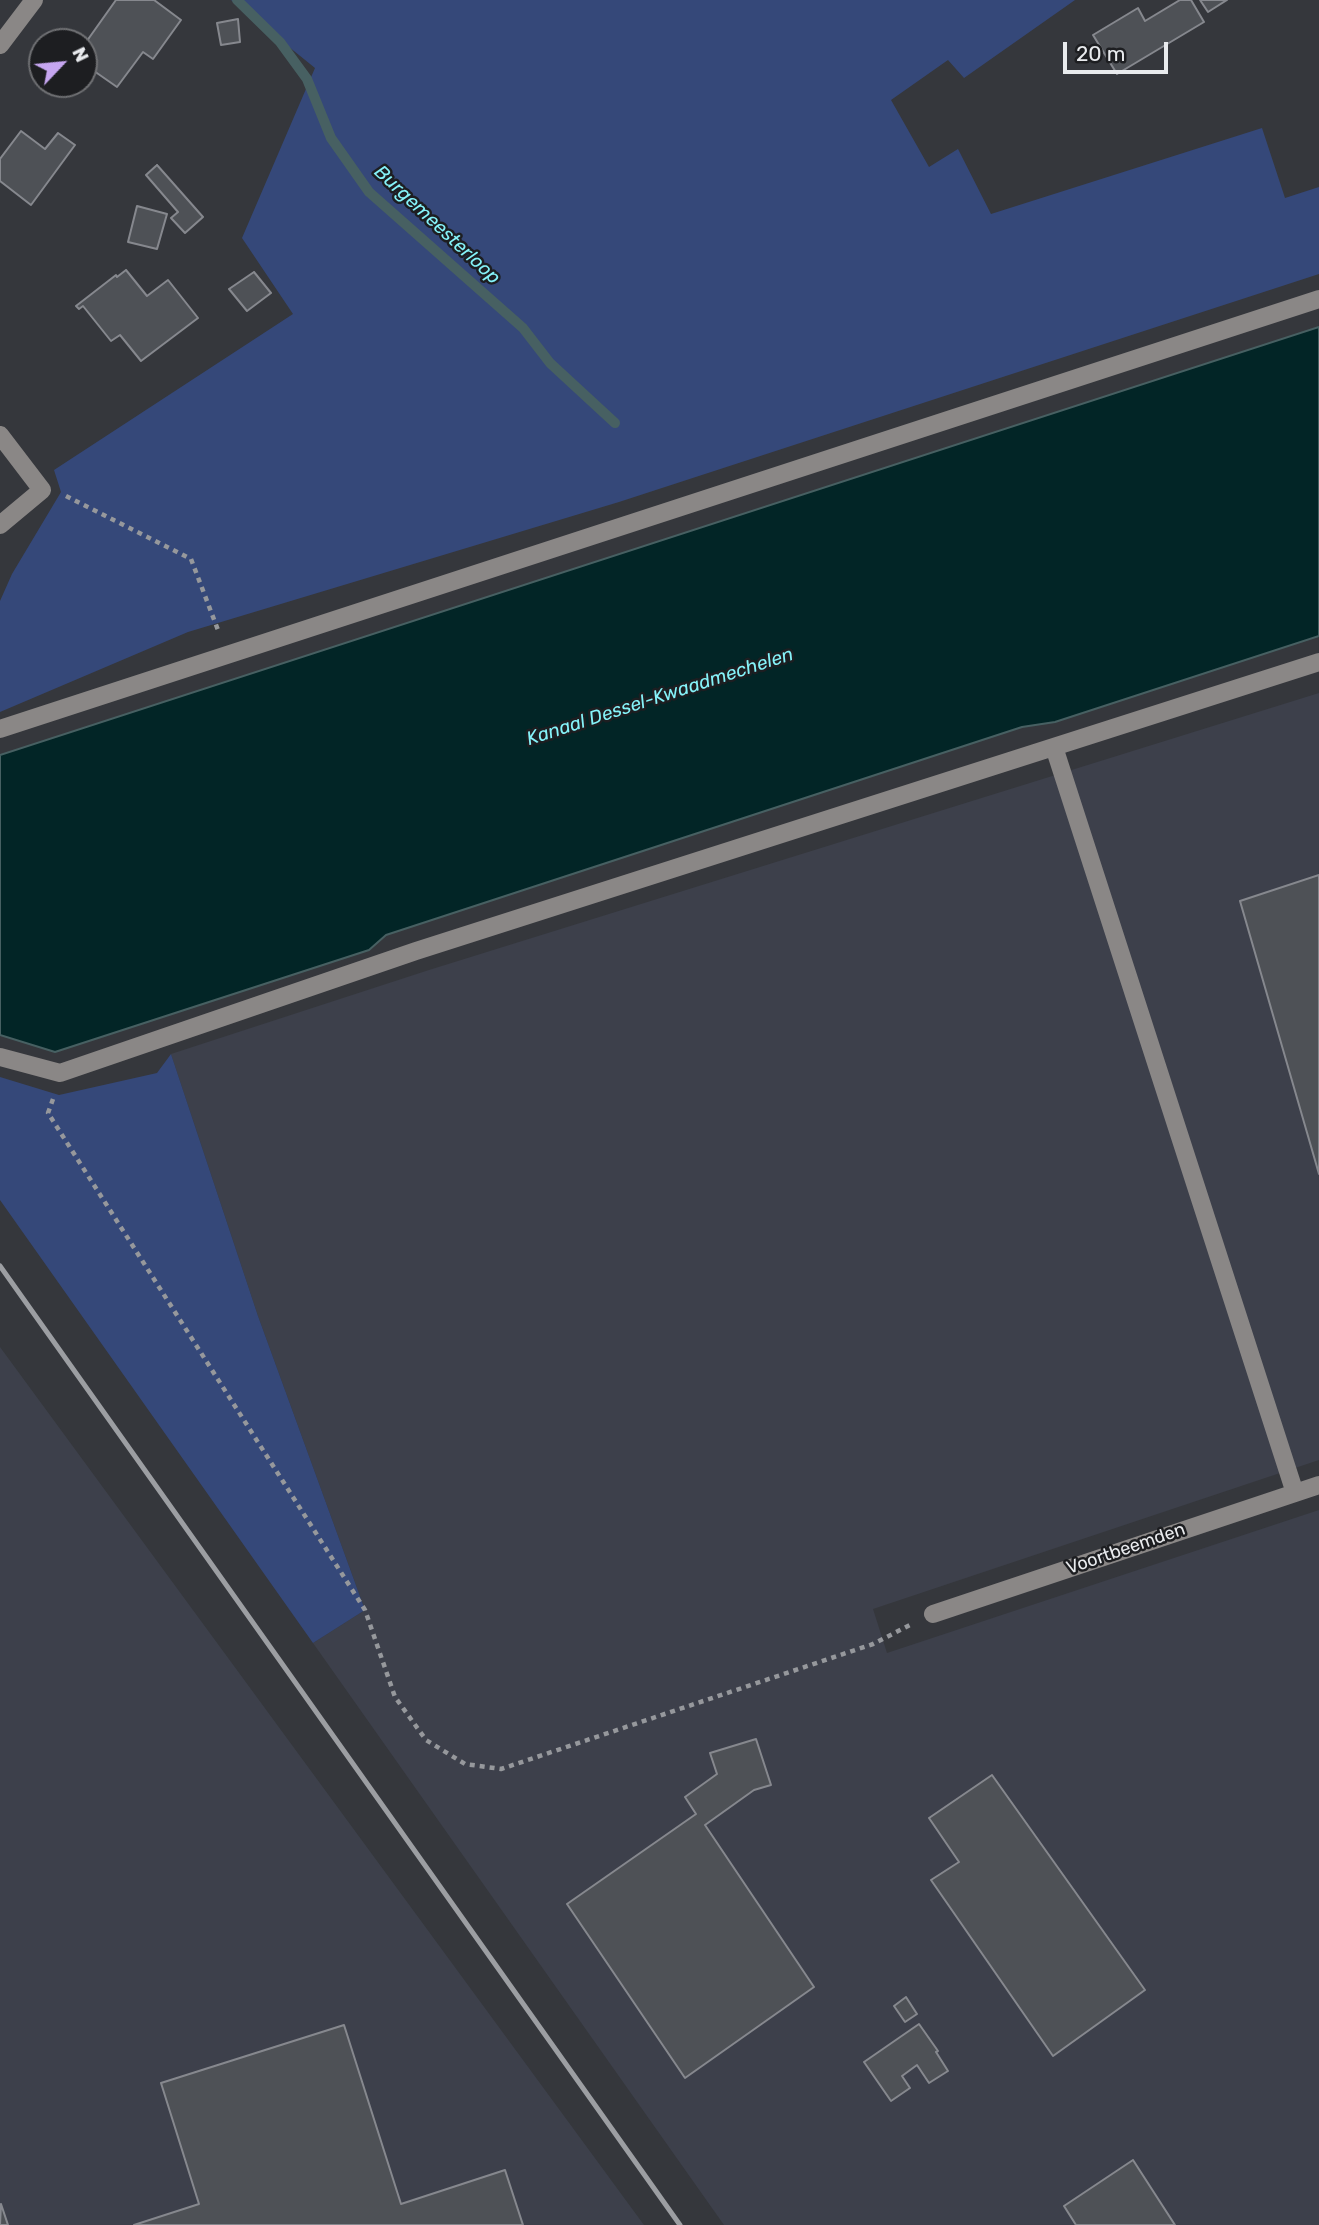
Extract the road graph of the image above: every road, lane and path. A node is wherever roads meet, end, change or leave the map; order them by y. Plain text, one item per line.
1 (34, 0) edge
2 (0, 45) edge
3 (1319, 299) edge
4 (0, 435) edge
5 (42, 490) junction
6 (0, 525) edge
7 (228, 655) junction
8 (1319, 662) edge
9 (0, 729) edge
10 (1054, 747) junction
11 (0, 1057) edge
12 (60, 1073) junction
13 (1319, 1485) edge
14 (1295, 1493) junction
15 (933, 1614) joint

1 - 2 street
3 - 7 street
4 - 5 street
5 - 6 street
5 - 7 path
7 - 9 street
8 - 10 street
10 - 12 street
10 - 14 street
11 - 12 street
12 - 15 path
13 - 14 street, Voortbeemden
14 - 15 street, Voortbeemden

